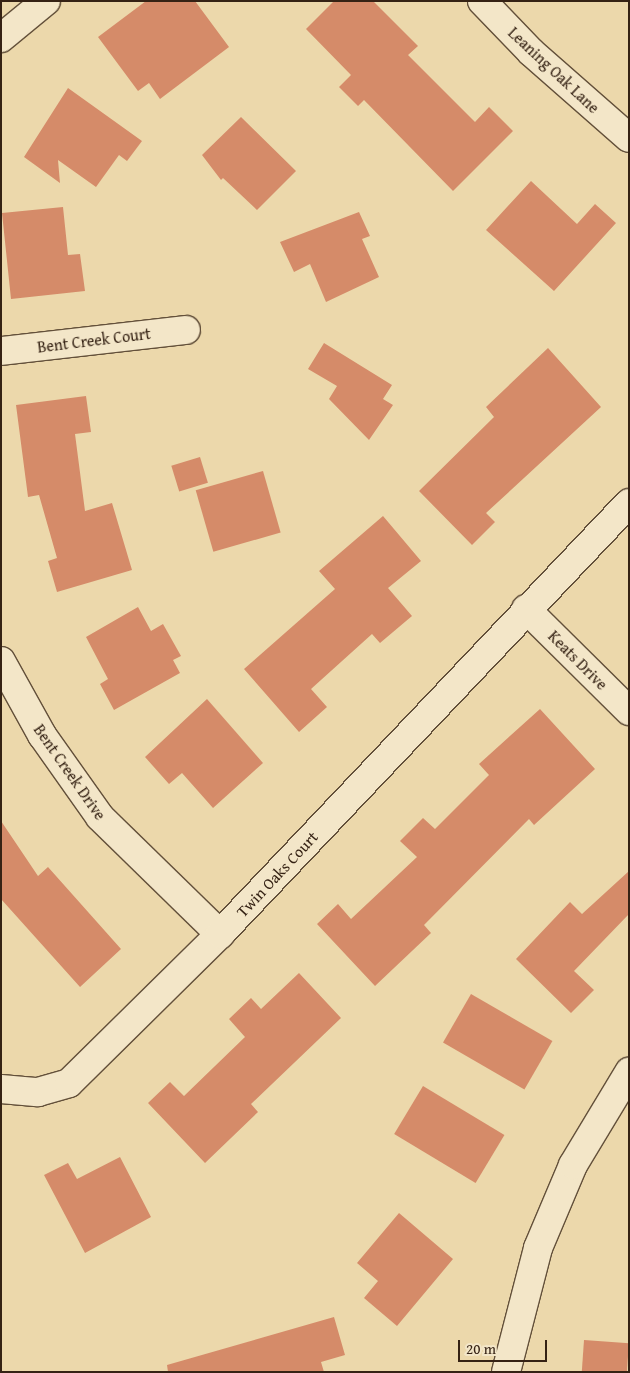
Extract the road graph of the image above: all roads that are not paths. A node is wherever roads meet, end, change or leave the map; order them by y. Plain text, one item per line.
1 (46, 1) edge
2 (482, 1) edge
3 (1, 38) edge
4 (629, 138) edge
5 (186, 330) dead end
6 (1, 351) edge
7 (629, 503) edge
8 (526, 609) junction
9 (1, 661) edge
10 (629, 711) edge
11 (220, 934) junction
12 (629, 1072) edge
13 (1, 1089) edge
14 (508, 1360) edge
15 (485, 1372) edge

1 - 3 street
2 - 4 street, Leaning Oak Lane
5 - 6 street, Bent Creek Court
7 - 8 street, Twin Oaks Court
8 - 10 street, Keats Drive
8 - 11 street, Twin Oaks Court
9 - 11 street, Bent Creek Drive
11 - 13 street, Twin Oaks Court
12 - 14 street
14 - 15 street

